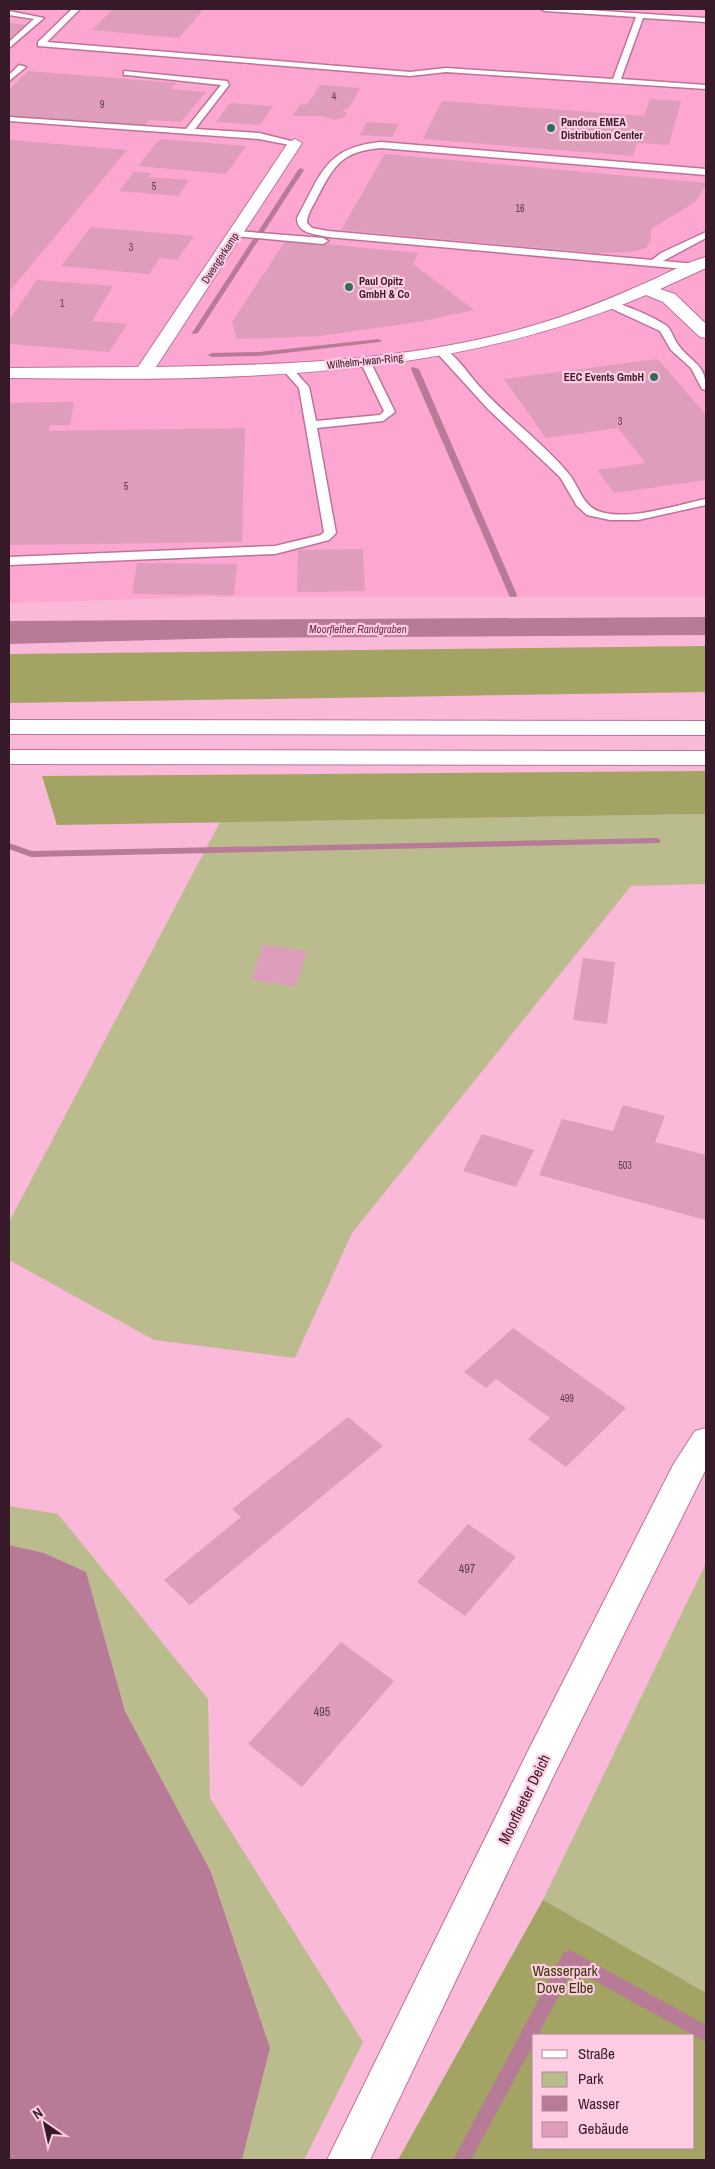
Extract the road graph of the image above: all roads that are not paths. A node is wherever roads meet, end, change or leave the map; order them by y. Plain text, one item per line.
1 (76, 9) edge
2 (545, 9) edge
3 (9, 13) edge
4 (640, 16) junction
5 (706, 20) edge
6 (9, 46) edge
7 (22, 67) dead end
8 (127, 73) dead end
9 (9, 79) edge
10 (616, 81) junction
11 (706, 87) edge
12 (653, 93) dead end
13 (692, 96) dead end
14 (9, 119) edge
15 (188, 132) junction
16 (296, 143) joint
17 (706, 172) edge
18 (243, 234) junction
19 (706, 234) edge
20 (655, 263) junction
21 (701, 264) edge
22 (673, 277) junction
23 (646, 289) junction
24 (609, 304) junction
25 (706, 333) edge
26 (441, 351) junction
27 (365, 361) junction
28 (287, 369) junction
29 (144, 372) junction
30 (9, 373) edge
31 (706, 387) edge
32 (311, 425) junction
33 (706, 502) edge
34 (9, 561) edge
35 (9, 727) edge
36 (706, 727) edge
37 (9, 757) edge
38 (706, 758) edge
39 (706, 1441) edge
40 (348, 2160) edge

1 - 10 lane
2 - 4 lane
3 - 6 lane
4 - 5 lane
4 - 10 lane
7 - 9 lane
8 - 15 lane
10 - 11 lane
12 - 13 lane
14 - 15 lane
15 - 16 lane
16 - 18 main road, Dwengerkamp
17 - 20 lane
18 - 22 lane
18 - 29 main road, Dwengerkamp
19 - 20 lane
20 - 21 lane
21 - 22 main road, Wilhelm-Iwan-Ring
22 - 23 main road, Wilhelm-Iwan-Ring
23 - 24 main road, Wilhelm-Iwan-Ring
23 - 25 main road
24 - 26 main road, Wilhelm-Iwan-Ring
24 - 31 lane
26 - 27 main road, Wilhelm-Iwan-Ring
26 - 33 lane
27 - 28 main road, Wilhelm-Iwan-Ring
27 - 32 lane
28 - 29 main road, Wilhelm-Iwan-Ring
28 - 32 lane
29 - 30 main road, Wilhelm-Iwan-Ring
32 - 34 lane
35 - 36 main road
37 - 38 main road
39 - 40 main road, Moorfleeter Deich

